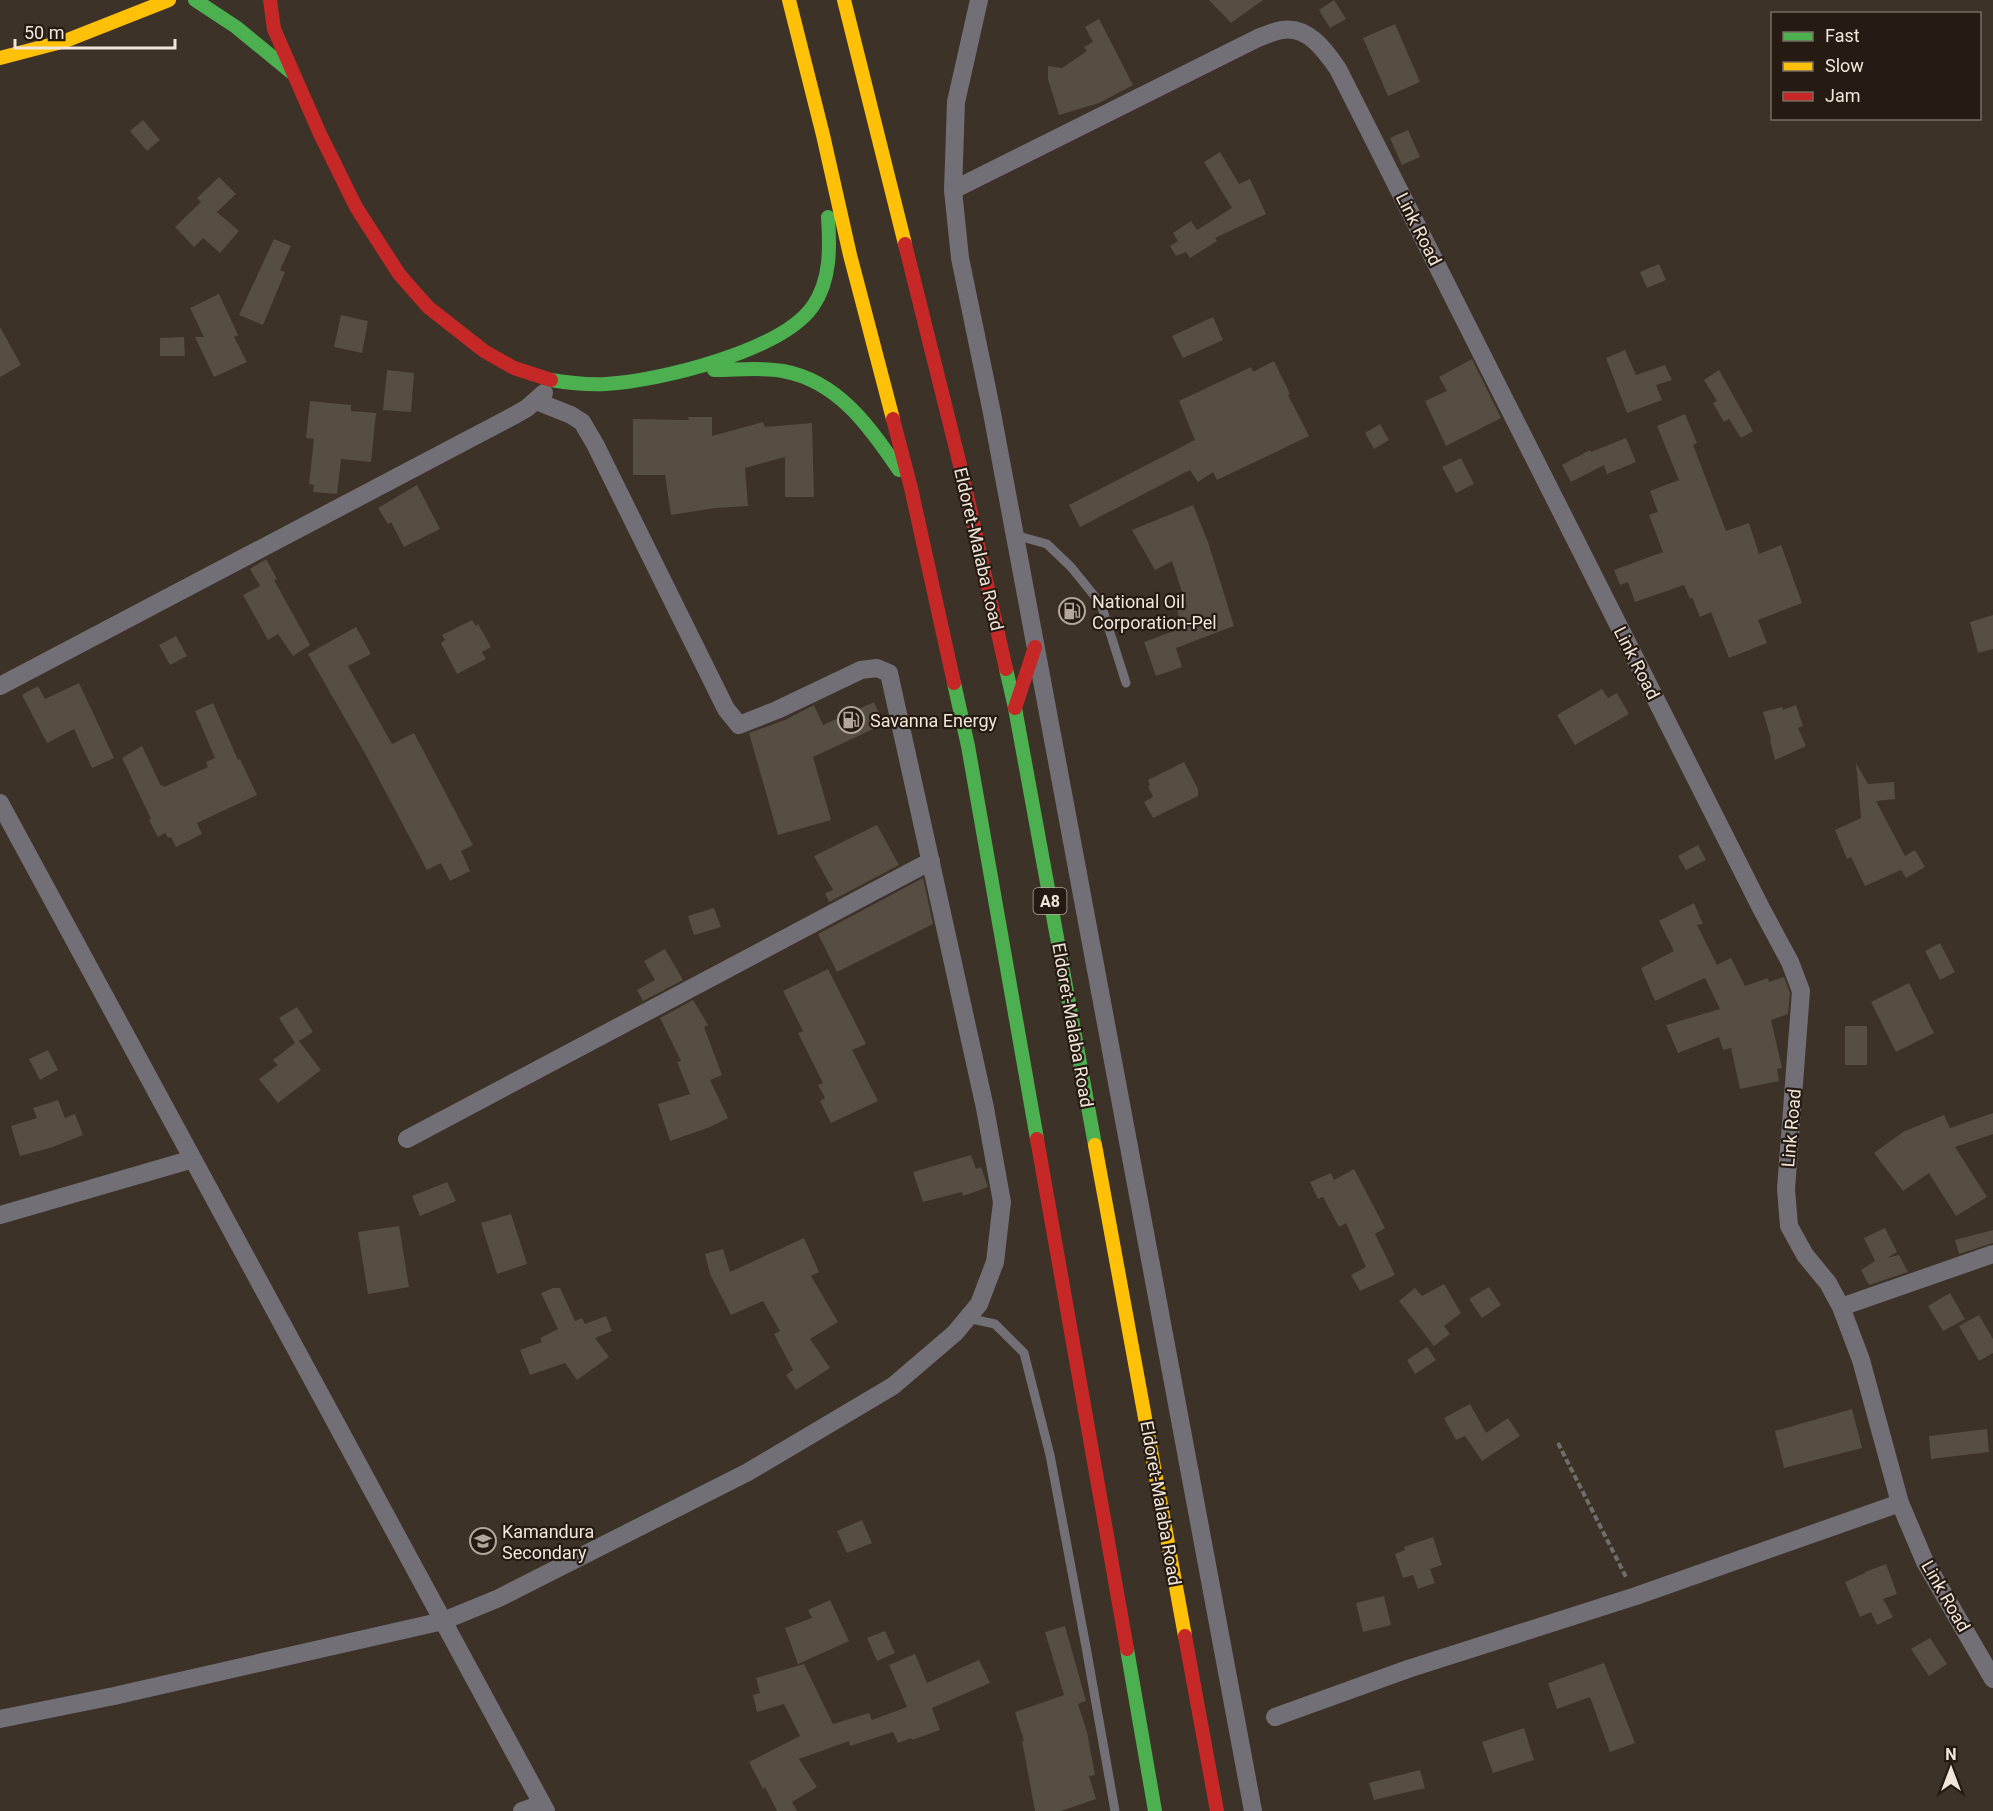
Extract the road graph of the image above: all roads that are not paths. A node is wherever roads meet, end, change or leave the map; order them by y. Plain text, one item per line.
1 (169, 0) edge
2 (195, 0) edge
3 (270, 0) edge
4 (789, 0) edge
5 (844, 0) edge
6 (980, 0) edge
7 (0, 58) edge
8 (292, 72) junction
9 (823, 135) junction
10 (953, 190) junction
11 (685, 369) junction
12 (555, 382) junction
13 (536, 401) junction
14 (911, 488) junction
15 (1015, 535) junction
16 (1035, 647) junction
17 (1126, 683) dead end
18 (0, 686) edge
19 (1015, 708) junction
20 (0, 803) edge
21 (931, 861) junction
22 (407, 1139) dead end
23 (193, 1160) junction
24 (0, 1215) edge
25 (1993, 1254) edge
26 (1841, 1307) junction
27 (967, 1318) junction
28 (1900, 1503) junction
29 (443, 1621) junction
30 (1993, 1679) edge
31 (1275, 1717) dead end
32 (0, 1719) edge
33 (544, 1808) edge
34 (522, 1811) edge
35 (1115, 1811) edge
36 (1155, 1811) edge
37 (1217, 1811) edge
38 (1253, 1811) edge

1 - 7 highway
2 - 8 highway
3 - 8 highway
4 - 9 highway
5 - 19 highway, Eldoret-Malaba Road / A8
6 - 10 street, Eldoret-Malaba Road
8 - 12 highway
9 - 11 highway
9 - 14 highway
10 - 15 street, Eldoret-Malaba Road
10 - 26 street, Link Road
11 - 12 highway
11 - 14 highway
12 - 13 street
13 - 18 street
13 - 21 street
14 - 36 highway
15 - 16 street, Eldoret-Malaba Road
15 - 17 lane
16 - 19 highway
16 - 38 street, Eldoret-Malaba Road
19 - 37 highway, Eldoret-Malaba Road / A8
20 - 23 street
21 - 22 street
21 - 27 street
23 - 24 street
23 - 29 street
25 - 26 street
26 - 28 street, Link Road
27 - 29 street
27 - 35 lane
28 - 30 street, Link Road
28 - 31 street
29 - 32 street
29 - 33 street
33 - 34 street

